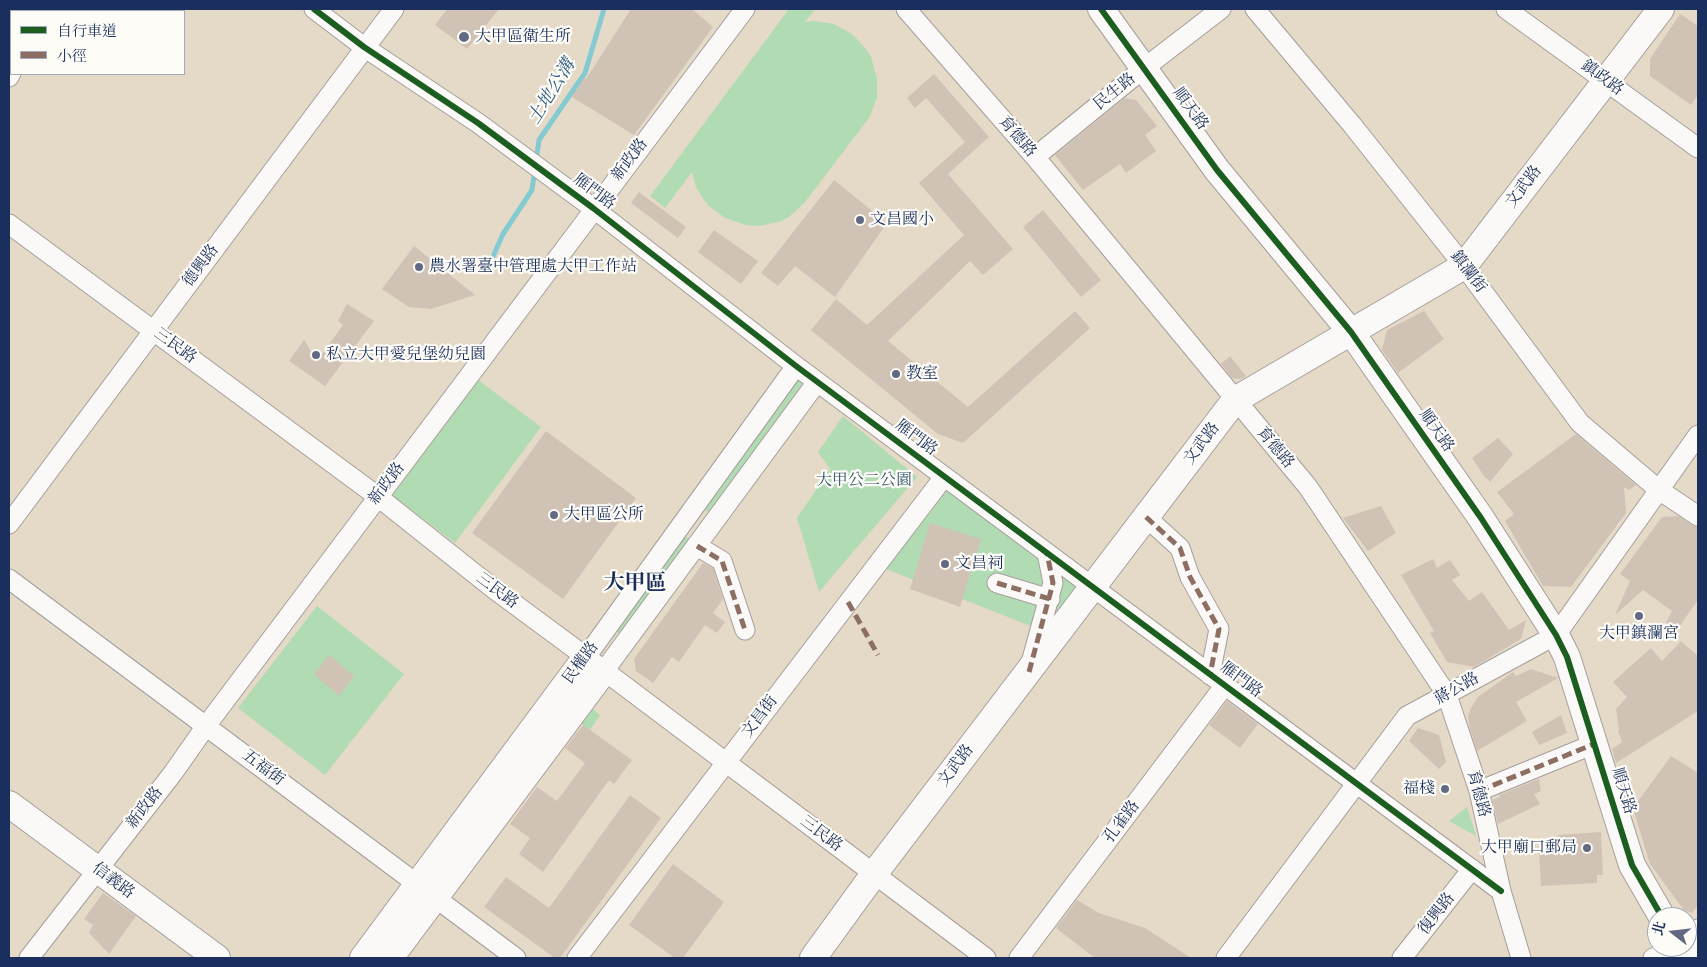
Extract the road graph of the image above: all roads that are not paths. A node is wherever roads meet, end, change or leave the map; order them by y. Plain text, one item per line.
1 (314, 9) edge
2 (394, 9) edge
3 (745, 9) edge
4 (906, 9) edge
5 (1101, 9) edge
6 (1221, 9) edge
7 (1255, 9) edge
8 (1506, 9) edge
9 (1661, 9) edge
10 (364, 48) junction
11 (1143, 69) junction
12 (1606, 81) junction
13 (1698, 148) edge
14 (1035, 158) junction
15 (593, 208) junction
16 (9, 224) edge
17 (1464, 266) junction
18 (153, 330) junction
19 (1351, 332) junction
20 (796, 366) junction
21 (817, 382) junction
22 (1235, 400) junction
23 (1698, 435) edge
24 (944, 476) junction
25 (1659, 490) junction
26 (378, 496) junction
27 (1698, 516) edge
28 (687, 517) junction
29 (1146, 517) junction
30 (9, 524) edge
31 (704, 536) junction
32 (1047, 553) junction
33 (9, 579) edge
34 (997, 583) dead end
35 (1093, 587) junction
36 (1050, 599) junction
37 (745, 630) dead end
38 (1556, 635) junction
39 (595, 664) junction
40 (1028, 672) junction
41 (1217, 680) junction
42 (1447, 695) junction
43 (206, 726) junction
44 (1594, 744) junction
45 (726, 762) junction
46 (1357, 784) junction
47 (1479, 791) junction
48 (9, 804) edge
49 (97, 869) junction
50 (1472, 869) junction
51 (874, 874) junction
52 (426, 891) junction
53 (1501, 891) junction
54 (1656, 907) edge
55 (28, 958) edge
56 (217, 958) edge
57 (363, 958) edge
58 (390, 958) edge
59 (516, 958) edge
60 (577, 958) edge
61 (813, 958) edge
62 (986, 958) edge
63 (1019, 958) edge
64 (1226, 958) edge
65 (1402, 958) edge
66 (1521, 958) edge

1 - 10 street, 雁門路
2 - 10 street, 德興路
3 - 15 street, 新政路
4 - 14 street, 育德路
5 - 11 street, 順天路
6 - 11 street, 民生路
7 - 17 street, 鎮瀾街
8 - 12 street, 鎮政路
9 - 12 street, 文武路
10 - 15 street, 雁門路
10 - 18 street, 德興路
11 - 14 street, 民生路
11 - 19 street, 順天路
12 - 13 street, 鎮政路
12 - 17 street, 文武路
14 - 22 street, 育德路
15 - 20 street, 雁門路
15 - 26 street, 新政路
16 - 18 street, 三民路
17 - 19 street, 文武路
17 - 25 street, 鎮瀾街
18 - 26 street, 三民路
18 - 30 street, 德興路
19 - 22 street, 文武路
19 - 38 street, 順天路
20 - 21 street, 雁門路
20 - 28 street, 民權路
21 - 24 street, 雁門路
21 - 31 street, 民權路
22 - 29 street, 文武路
22 - 42 street, 育德路
23 - 25 street, 蔣公路
24 - 32 street, 雁門路
24 - 45 street, 文昌街
25 - 27 street, 鎮瀾街
25 - 38 street, 蔣公路
26 - 39 street, 三民路
26 - 43 street, 新政路
28 - 31 street
28 - 39 street, 民權路
29 - 35 street, 文武路
29 - 41 street
31 - 37 street
31 - 39 street, 民權路
32 - 35 street, 雁門路
32 - 36 street
33 - 43 street, 五福街
34 - 36 street
35 - 40 street, 文武路
35 - 41 street, 雁門路
36 - 40 street
38 - 42 street, 蔣公路
38 - 44 street, 順天路
39 - 45 street, 三民路
39 - 52 street, 民權路
40 - 51 street, 文武路
41 - 46 street, 雁門路
41 - 63 street, 孔雀路
42 - 46 street, 蔣公路
42 - 47 street, 育德路
43 - 49 street, 新政路
43 - 52 street, 五福街
44 - 47 street
44 - 54 street, 順天路
45 - 51 street, 三民路
45 - 60 street, 文昌街
46 - 50 street, 雁門路
46 - 64 street, 蔣公路
47 - 53 street, 育德路
48 - 49 street, 信義路
49 - 55 street, 新政路
49 - 56 street, 信義路
50 - 53 street, 雁門路
50 - 65 street, 復興路
51 - 61 street, 文武路
51 - 62 street, 三民路
52 - 57 street, 民權路
52 - 58 street, 民權路
52 - 59 street, 五福街
53 - 66 street, 育德路

